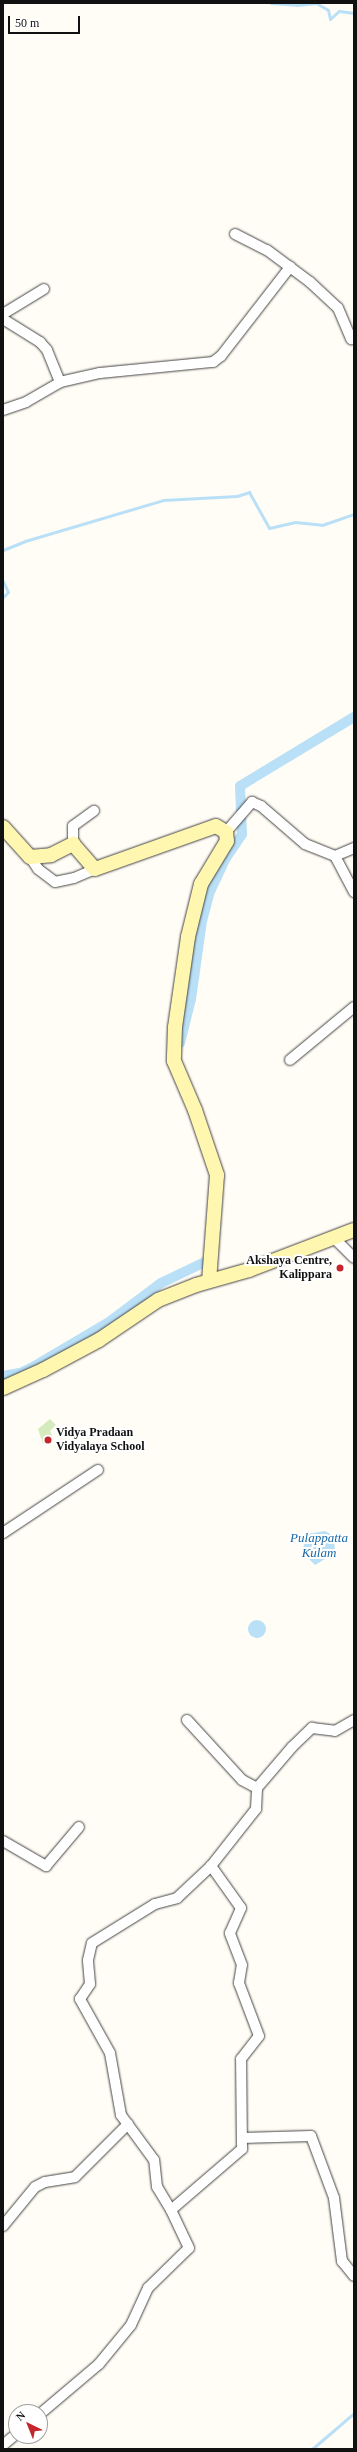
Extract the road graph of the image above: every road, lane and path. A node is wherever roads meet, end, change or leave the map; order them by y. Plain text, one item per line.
1 (235, 234) dead end
2 (290, 267) junction
3 (44, 289) dead end
4 (3, 314) edge
5 (3, 319) edge
6 (351, 339) dead end
7 (60, 382) junction
8 (3, 410) edge
9 (94, 811) dead end
10 (3, 827) edge
11 (226, 832) junction
12 (73, 844) junction
13 (354, 848) edge
14 (335, 856) junction
15 (30, 857) junction
16 (95, 869) junction
17 (354, 892) edge
18 (354, 1007) edge
19 (290, 1060) dead end
20 (354, 1230) edge
21 (334, 1238) junction
22 (354, 1258) edge
23 (209, 1276) junction
24 (3, 1388) edge
25 (98, 1470) dead end
26 (3, 1533) edge
27 (187, 1720) dead end
28 (354, 1720) edge
29 (257, 1788) junction
30 (79, 1827) dead end
31 (3, 1841) edge
32 (211, 1866) junction
33 (128, 2124) junction
34 (242, 2138) junction
35 (171, 2210) junction
36 (3, 2226) edge
37 (354, 2276) edge
38 (48, 2407) edge

1 - 2 street
2 - 6 street
2 - 7 street
3 - 4 street
5 - 7 street
7 - 8 street
9 - 12 street
10 - 15 street
11 - 14 street
11 - 16 street
11 - 23 street
12 - 15 street
12 - 16 street
13 - 14 street
14 - 17 street
15 - 16 street
18 - 19 street
20 - 21 street
21 - 22 street
21 - 23 street
23 - 24 street
25 - 26 street
27 - 29 street
28 - 29 street
29 - 32 street
30 - 31 street
32 - 33 street
32 - 34 street
33 - 35 street
33 - 36 street
34 - 35 street
34 - 37 street
35 - 38 street

